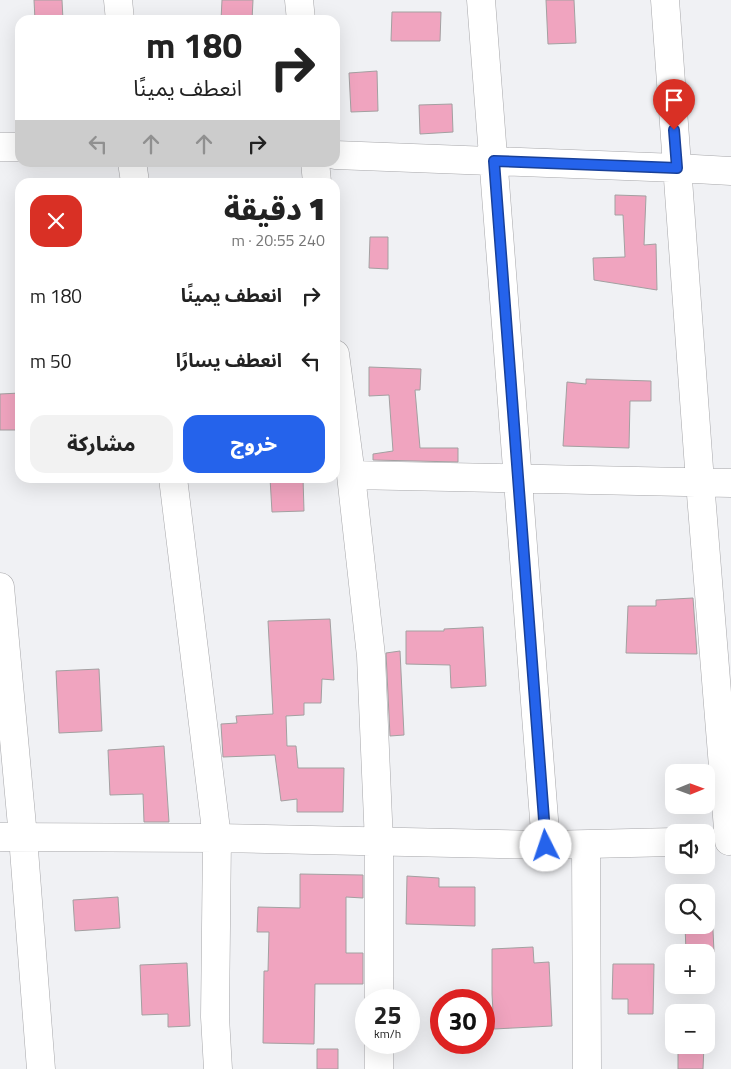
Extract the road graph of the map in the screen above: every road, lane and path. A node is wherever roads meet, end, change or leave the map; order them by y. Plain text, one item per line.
1 (118, 0) edge
2 (298, 0) edge
3 (481, 0) edge
4 (665, 0) edge
5 (120, 15) edge
6 (300, 15) edge
7 (0, 147) edge
8 (15, 147) edge
9 (340, 156) edge
10 (494, 161) junction
11 (677, 168) junction
12 (731, 171) edge
13 (340, 392) edge
14 (351, 475) junction
15 (518, 479) junction
16 (700, 482) junction
17 (174, 483) edge
18 (731, 483) edge
19 (0, 587) edge
20 (12, 837) edge
21 (217, 838) junction
22 (722, 841) edge
23 (665, 842) edge
24 (379, 843) junction
25 (586, 845) junction
26 (546, 846) junction
27 (379, 989) edge
28 (379, 1054) edge
29 (40, 1069) edge
30 (218, 1069) edge
31 (379, 1069) edge
32 (587, 1069) edge

1 - 5 street
2 - 6 street
3 - 10 street
4 - 11 street
7 - 8 street
9 - 10 street
10 - 11 street
10 - 15 street
11 - 12 street
11 - 16 street
13 - 14 street
14 - 15 street
14 - 24 street
15 - 16 street
15 - 26 street
16 - 18 street
16 - 22 street
17 - 21 street
19 - 20 street
20 - 21 street
20 - 29 street
21 - 24 street
21 - 30 street
23 - 25 street
24 - 26 street
24 - 27 street
25 - 26 street
25 - 32 street
28 - 31 street

